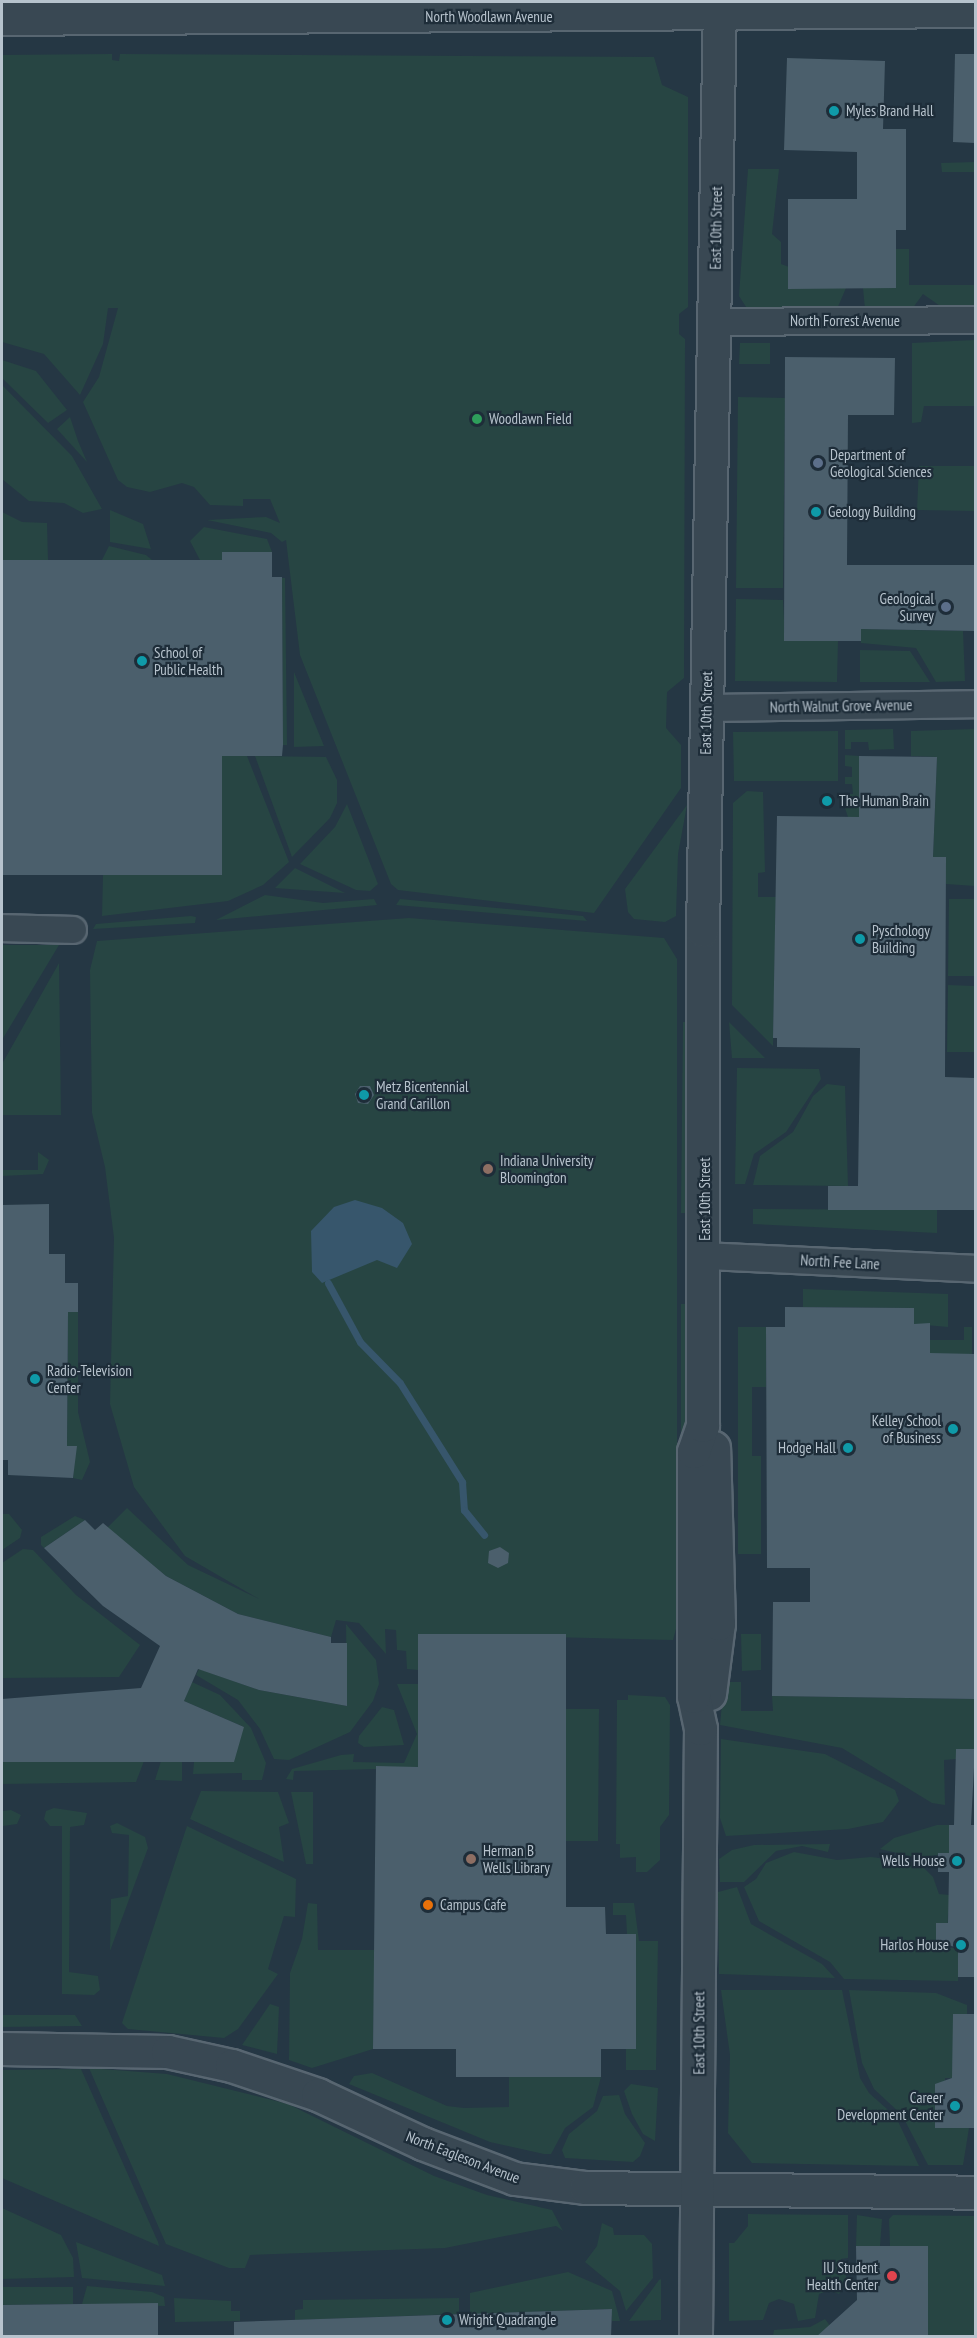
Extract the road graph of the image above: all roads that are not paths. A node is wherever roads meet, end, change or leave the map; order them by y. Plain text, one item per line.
1 (720, 9) edge
2 (111, 10) edge
3 (285, 10) edge
4 (975, 11) edge
5 (2, 19) edge
6 (975, 320) edge
7 (714, 322) junction
8 (975, 704) edge
9 (706, 708) junction
10 (2, 928) edge
11 (73, 930) dead end
12 (705, 1256) junction
13 (975, 1269) edge
14 (2, 2049) edge
15 (698, 2191) junction
16 (975, 2193) edge
17 (696, 2337) edge

1 - 3 street, North Woodlawn Avenue
1 - 4 street, North Woodlawn Avenue
1 - 7 street, East 10th Street
2 - 3 street, North Woodlawn Avenue
2 - 5 street, North Woodlawn Avenue
6 - 7 street, North Forrest Avenue
7 - 9 street, East 10th Street
8 - 9 street, North Walnut Grove Avenue
9 - 12 street, East 10th Street
10 - 11 street
12 - 13 street, North Fee Lane
12 - 15 street, East 10th Street
14 - 15 street, North Eagleson Avenue
15 - 16 street, North Eagleson Avenue
15 - 17 street, East 10th Street

